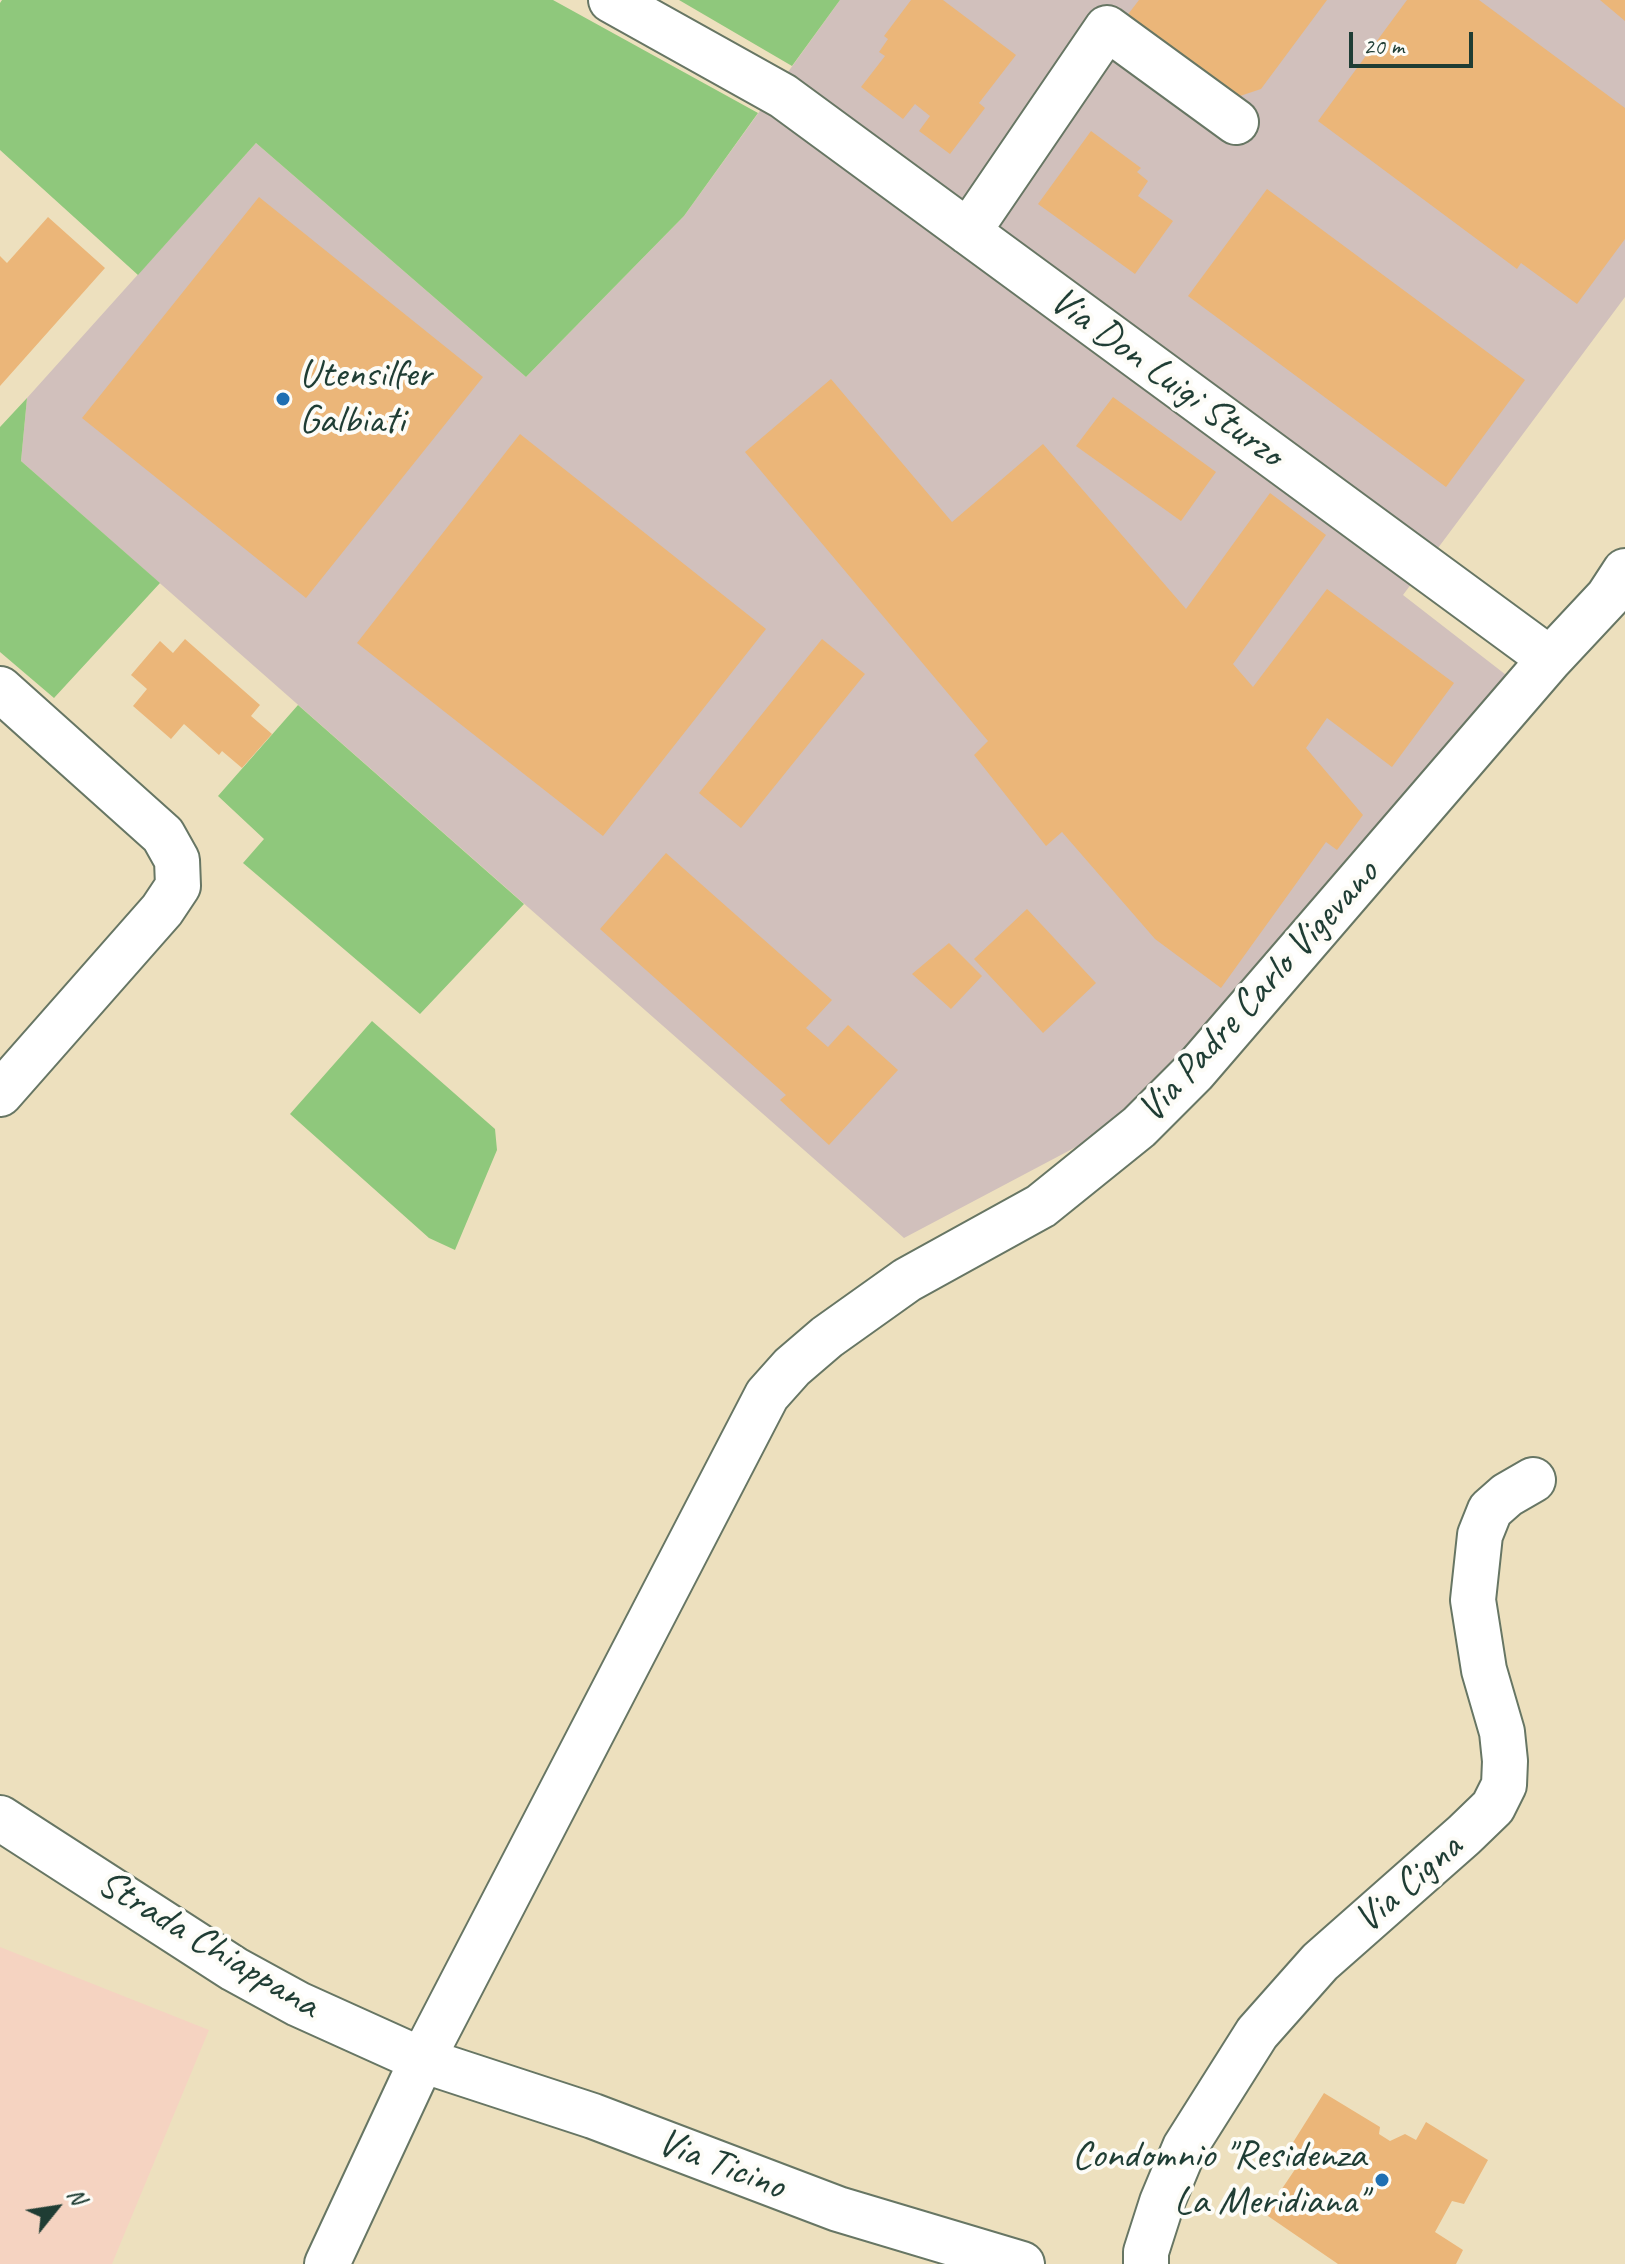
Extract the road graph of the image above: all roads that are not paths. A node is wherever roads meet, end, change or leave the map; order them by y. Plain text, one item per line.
1 (611, 0) edge
2 (1117, 14) edge
3 (1236, 122) dead end
4 (968, 232) junction
5 (1625, 571) edge
6 (1550, 659) junction
7 (0, 689) edge
8 (0, 1094) edge
9 (1533, 1480) dead end
10 (0, 1818) edge
11 (422, 2060) junction
12 (327, 2264) edge
13 (1022, 2264) edge
14 (1146, 2264) edge

1 - 4 street, Via Don Luigi Sturzo
2 - 3 street
2 - 4 street
4 - 6 street, Via Don Luigi Sturzo
5 - 6 street, Via Padre Carlo Vigevano
6 - 11 street, Via Padre Carlo Vigevano
7 - 8 street
9 - 14 street, Via Cigna
10 - 11 street, Strada Chiappana
11 - 12 street, Via Padre Carlo Vigevano
11 - 13 street, Via Ticino

